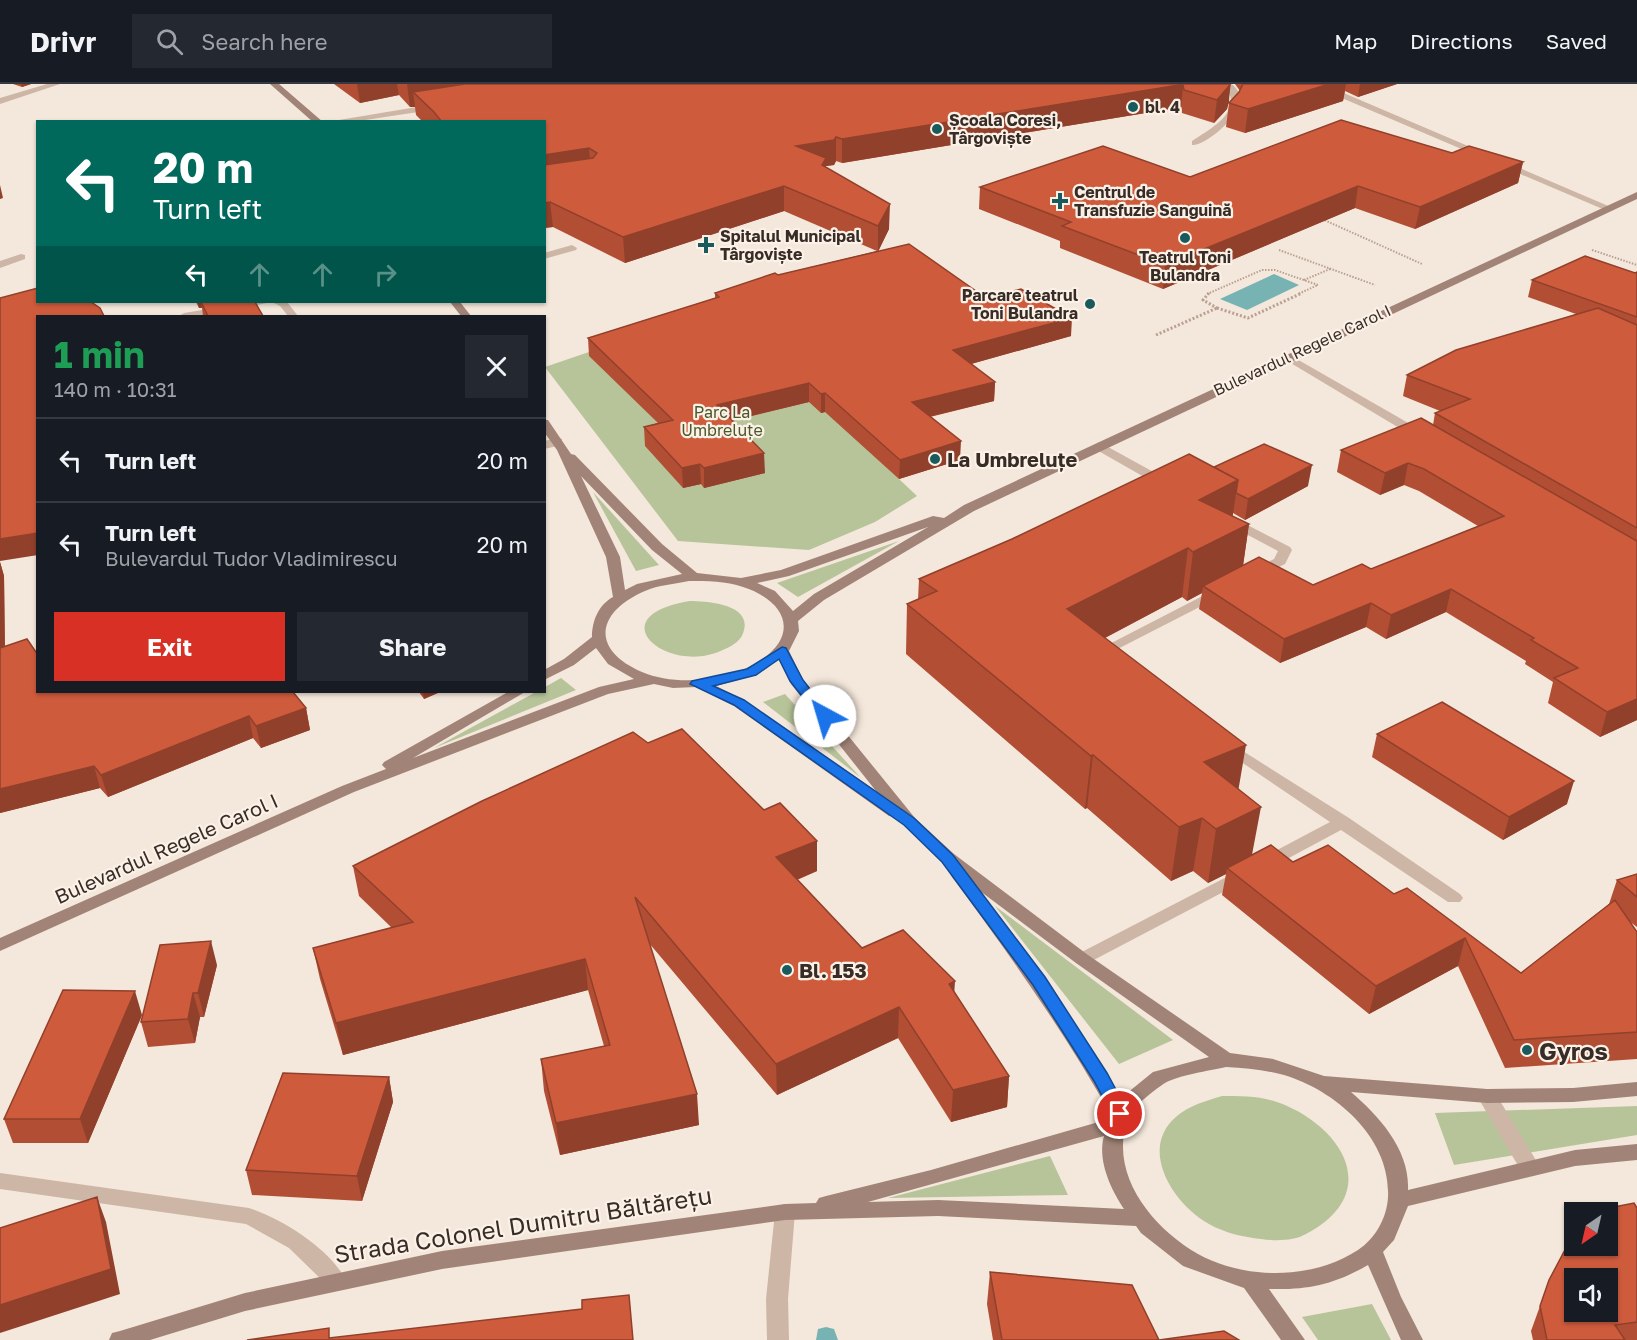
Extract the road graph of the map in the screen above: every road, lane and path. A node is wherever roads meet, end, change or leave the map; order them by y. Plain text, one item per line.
1 (56, 84) edge
2 (274, 84) edge
3 (1228, 84) edge
4 (1332, 84) edge
5 (0, 101) edge
6 (449, 105) edge
7 (318, 120) edge
8 (345, 120) edge
9 (1195, 143) dead end
10 (1637, 195) edge
11 (1608, 208) junction
12 (1321, 219) edge
13 (572, 248) edge
14 (1279, 250) edge
15 (546, 255) edge
16 (21, 257) dead end
17 (0, 265) edge
18 (1331, 269) junction
19 (1456, 279) junction
20 (1303, 280) junction
21 (1413, 299) junction
22 (261, 303) edge
23 (283, 303) edge
24 (456, 303) edge
25 (1217, 308) junction
26 (190, 315) edge
27 (292, 315) edge
28 (465, 315) edge
29 (1156, 335) dead end
30 (1287, 357) junction
31 (546, 426) edge
32 (1431, 442) edge
33 (546, 445) edge
34 (560, 446) junction
35 (1099, 446) junction
36 (1182, 492) edge
37 (969, 508) junction
38 (1223, 515) edge
39 (694, 577) junction
40 (1248, 577) edge
41 (741, 582) junction
42 (1227, 588) edge
43 (620, 598) junction
44 (790, 620) junction
45 (597, 640) junction
46 (782, 651) junction
47 (1100, 653) edge
48 (546, 675) edge
49 (651, 680) junction
50 (697, 684) junction
51 (516, 693) edge
52 (1216, 739) edge
53 (348, 789) junction
54 (909, 822) junction
55 (1343, 822) junction
56 (948, 858) junction
57 (1454, 897) dead end
58 (0, 945) edge
59 (1082, 959) junction
60 (1226, 1060) junction
61 (1319, 1082) junction
62 (1637, 1089) edge
63 (1487, 1096) junction
64 (1118, 1119) junction
65 (1637, 1152) edge
66 (1530, 1168) junction
67 (0, 1181) edge
68 (1400, 1200) junction
69 (791, 1211) junction
70 (1138, 1218) junction
71 (1373, 1252) junction
72 (1249, 1279) junction
73 (335, 1280) junction
74 (120, 1340) edge
75 (778, 1340) edge
76 (1294, 1340) edge
77 (1412, 1340) edge

1 - 5 street
2 - 7 main road
3 - 9 street
4 - 11 street
6 - 8 street
10 - 11 main road, Bulevardul Regele Carol I
11 - 19 main road, Bulevardul Regele Carol I
12 - 19 path
13 - 15 street
14 - 18 path
16 - 17 street
18 - 20 path
18 - 21 path
19 - 21 main road, Bulevardul Regele Carol I
20 - 25 path
20 - 25 path
21 - 30 main road, Bulevardul Regele Carol I
22 - 26 street
23 - 27 street
24 - 28 main road
25 - 29 path
30 - 32 street
30 - 35 main road, Bulevardul Regele Carol I
31 - 34 main road
33 - 34 street
34 - 39 main road
34 - 43 main road
35 - 36 street
35 - 37 main road, Bulevardul Regele Carol I
37 - 41 main road, Bulevardul Regele Carol I
37 - 44 main road, Bulevardul Regele Carol I
38 - 40 street
39 - 41 main road
39 - 43 main road
41 - 44 main road
42 - 47 street
43 - 45 main road
44 - 46 main road
45 - 48 main road
45 - 49 main road
46 - 50 main road
46 - 54 main road
49 - 50 main road
49 - 53 main road, Bulevardul Regele Carol I
50 - 54 main road
51 - 53 main road, Bulevardul Regele Carol I
52 - 55 street
53 - 58 main road, Bulevardul Regele Carol I
54 - 56 main road
55 - 57 street
55 - 59 street
56 - 59 main road
56 - 64 main road
59 - 60 main road
60 - 61 main road
60 - 64 main road
61 - 63 main road
61 - 68 main road
62 - 63 main road
63 - 66 street
64 - 69 main road, Strada Colonel Dumitru Băltărețu
64 - 70 main road
65 - 66 main road
66 - 68 main road
67 - 73 street
68 - 71 main road
69 - 70 main road, Strada Colonel Dumitru Băltărețu
69 - 73 main road, Strada Colonel Dumitru Băltărețu
69 - 75 street
70 - 72 main road
71 - 72 main road
71 - 77 main road
72 - 76 main road
73 - 74 main road, Strada Colonel Dumitru Băltărețu

